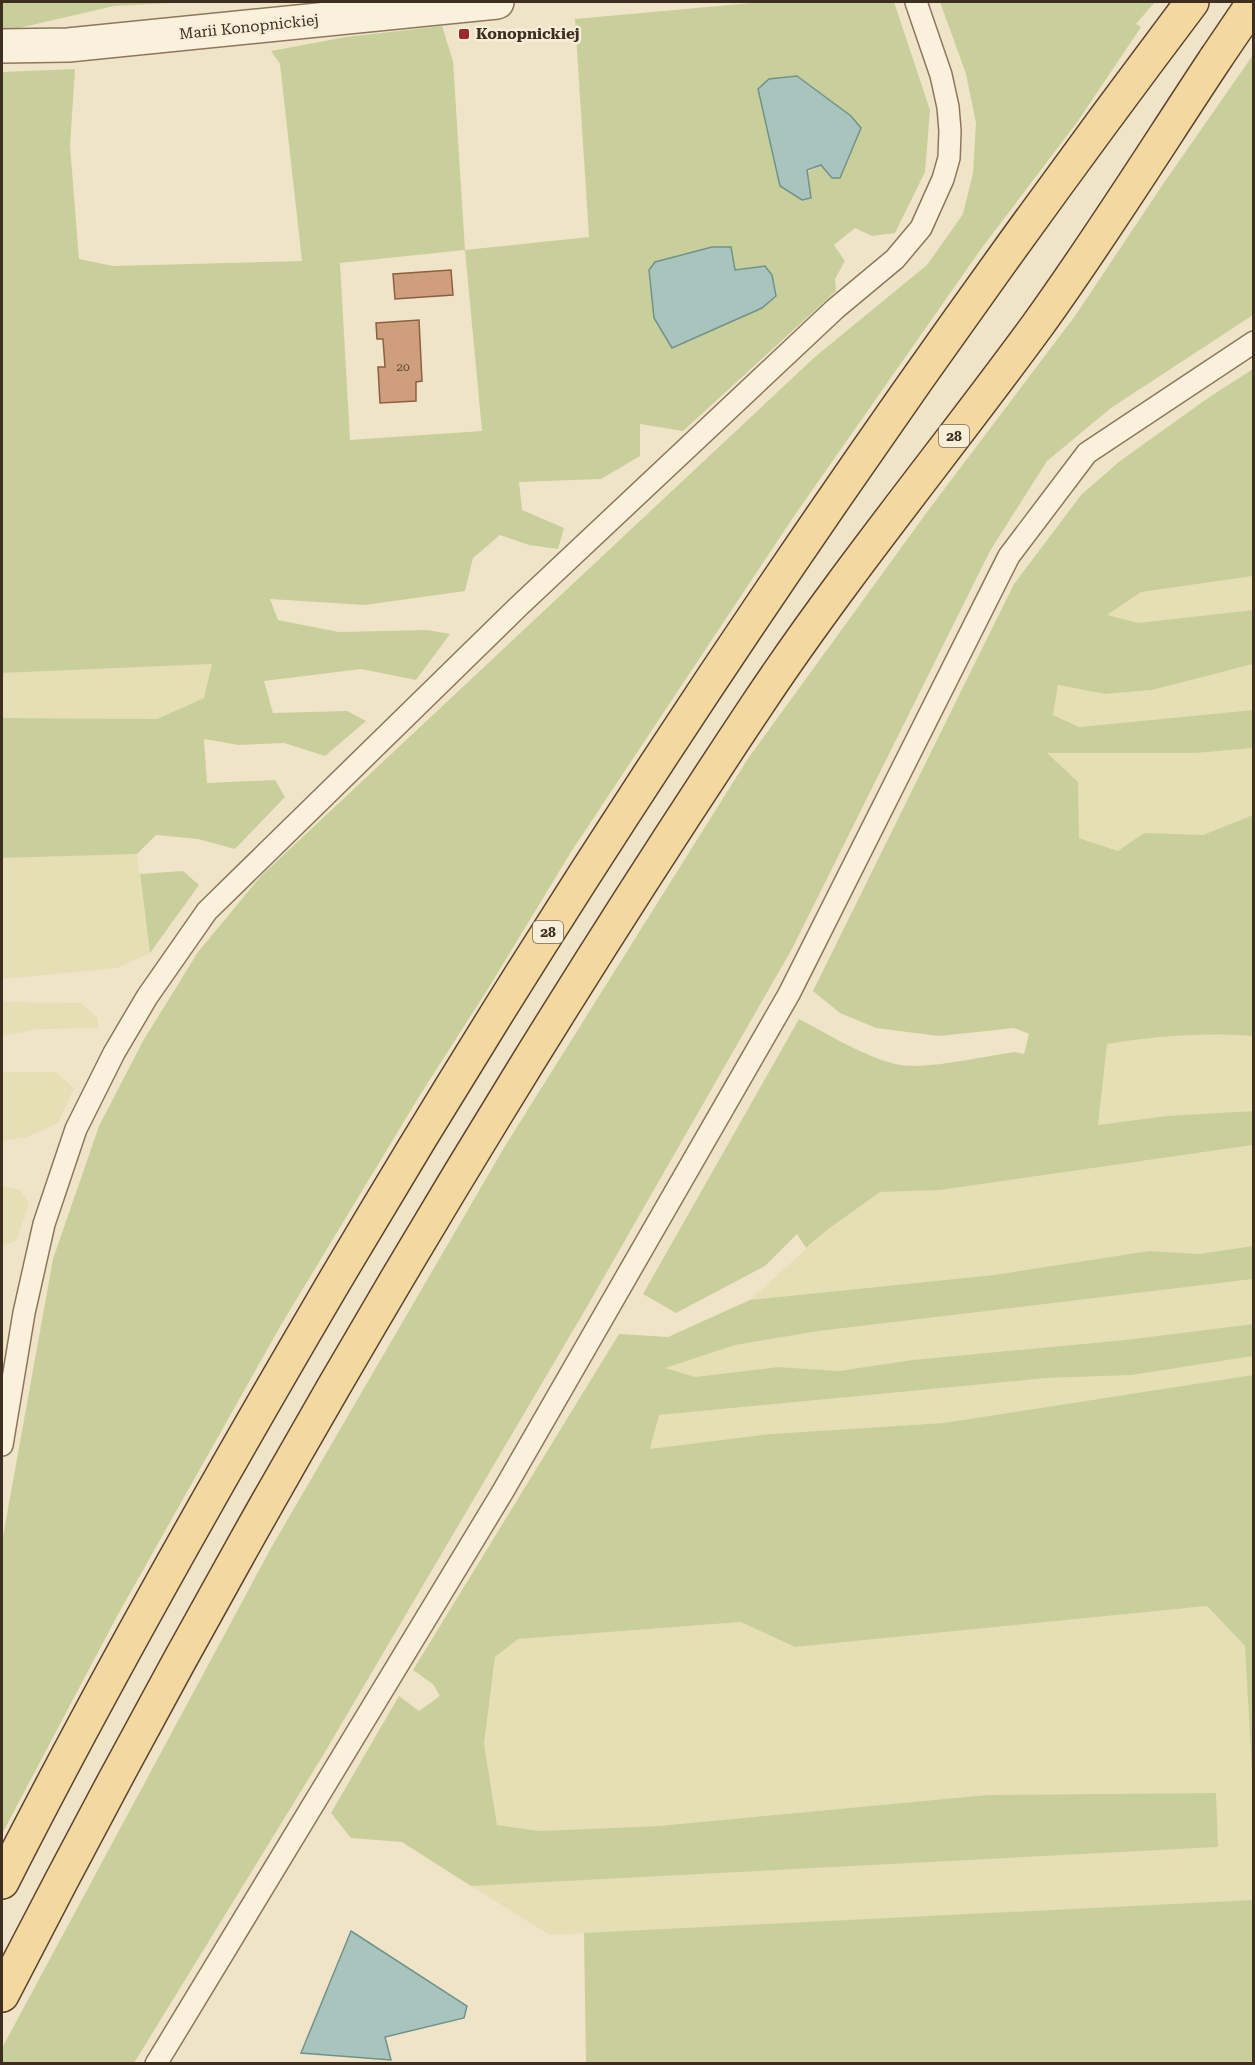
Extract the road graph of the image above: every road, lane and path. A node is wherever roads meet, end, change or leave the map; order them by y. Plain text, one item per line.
1 (497, 2) edge
2 (916, 2) edge
3 (1192, 2) edge
4 (1253, 2) edge
5 (2, 46) edge
6 (1254, 342) edge
7 (2, 1445) edge
8 (2, 1882) edge
9 (2, 1995) edge
10 (156, 2064) edge

1 - 5 street, Marii Konopnickiej
2 - 7 lane
3 - 8 main road, 28
4 - 9 main road, 28, bridge
6 - 10 lane

